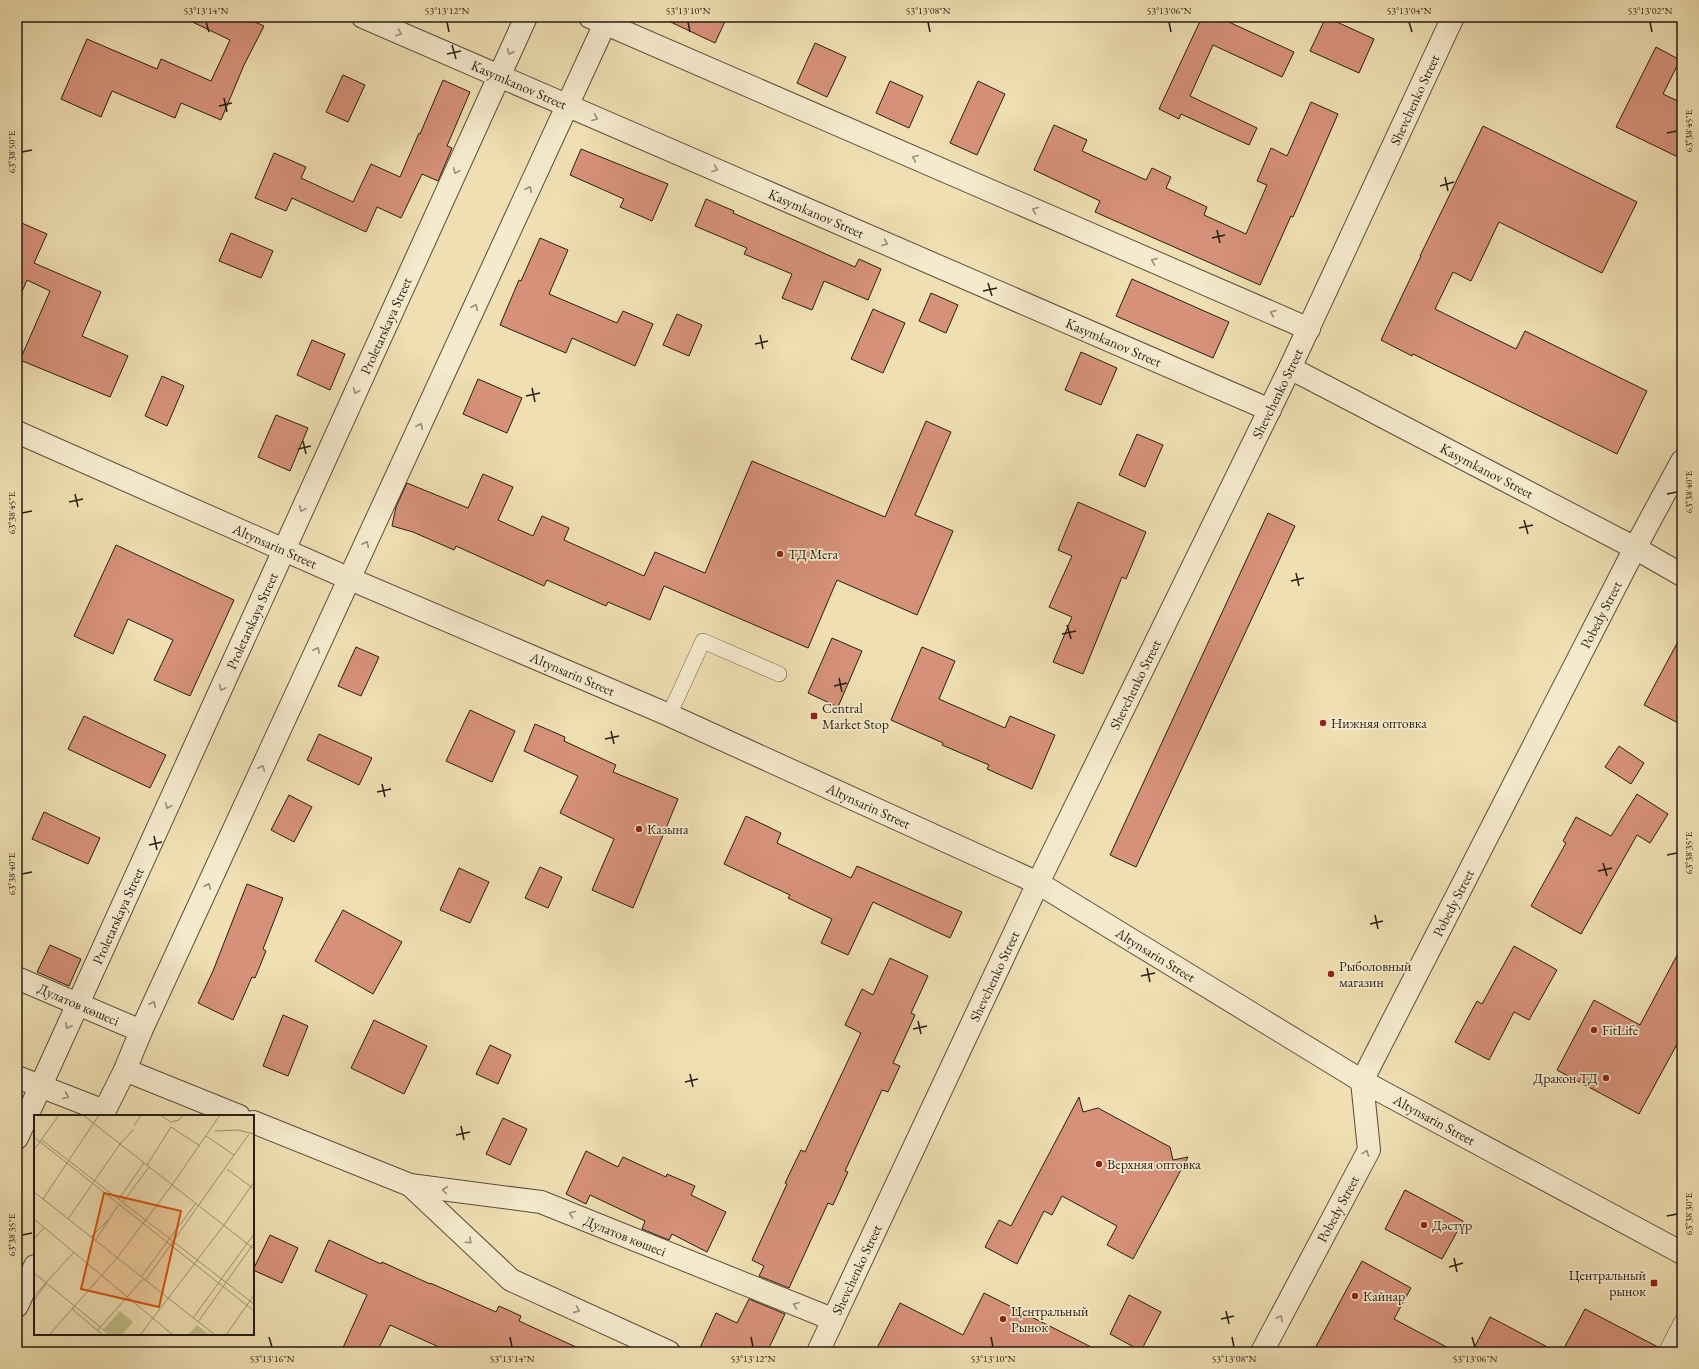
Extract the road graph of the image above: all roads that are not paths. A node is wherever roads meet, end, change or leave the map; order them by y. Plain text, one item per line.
1 (363, 17) edge
2 (526, 17) edge
3 (1453, 17) edge
4 (601, 19) edge
5 (499, 76) junction
6 (567, 106) junction
7 (1309, 329) junction
8 (1290, 368) junction
9 (1270, 410) junction
10 (17, 432) edge
11 (1682, 461) edge
12 (1635, 548) junction
13 (284, 550) junction
14 (1682, 575) edge
15 (350, 579) junction
16 (779, 674) dead end
17 (669, 715) junction
18 (1038, 883) junction
19 (17, 978) edge
20 (78, 1004) junction
21 (141, 1031) junction
22 (125, 1070) junction
23 (17, 1077) edge
24 (1362, 1081) junction
25 (40, 1086) junction
26 (103, 1113) edge
27 (237, 1115) edge
28 (254, 1122) edge
29 (17, 1138) edge
30 (410, 1185) junction
31 (1682, 1253) edge
32 (34, 1268) edge
33 (17, 1306) edge
34 (832, 1319) junction
35 (1682, 1321) edge
36 (669, 1352) edge
37 (818, 1352) edge
38 (1262, 1352) edge
39 (1666, 1352) edge

1 -> 5 street, Kasymkanov Street
2 -> 5 street, Proletarskaya Street
3 - 7 street, Shevchenko Street
4 - 6 street
7 -> 4 street
5 - 6 street, Kasymkanov Street
5 -> 13 street, Proletarskaya Street
6 -> 9 street, Kasymkanov Street
15 -> 6 street
7 - 8 street, Shevchenko Street
8 - 9 street, Shevchenko Street
8 - 12 street, Kasymkanov Street
9 - 18 street, Shevchenko Street
10 - 13 street, Altynsarin Street
11 - 12 street, Pobedy Street
12 - 14 street, Kasymkanov Street
12 - 24 street, Pobedy Street
13 - 15 street, Altynsarin Street
13 -> 20 street, Proletarskaya Street
15 - 17 street, Altynsarin Street
21 -> 15 street
16 - 17 lane
17 - 18 street, Altynsarin Street
18 - 24 street, Altynsarin Street
18 - 34 street, Shevchenko Street
19 - 20 street, Дулатов көшесі
20 - 21 street, Дулатов көшесі
20 -> 25 street, Proletarskaya Street
21 - 22 street
22 - 26 street
22 - 27 street
23 - 25 street
24 - 31 street, Altynsarin Street
38 -> 24 street, Pobedy Street
25 -> 26 street
25 - 29 street, Proletarskaya Street
28 - 30 street, Дулатов көшесі
34 -> 30 street, Дулатов көшесі
30 -> 36 street, Дулатов көшесі
32 - 33 street
34 - 37 street, Shevchenko Street
35 - 39 lane

